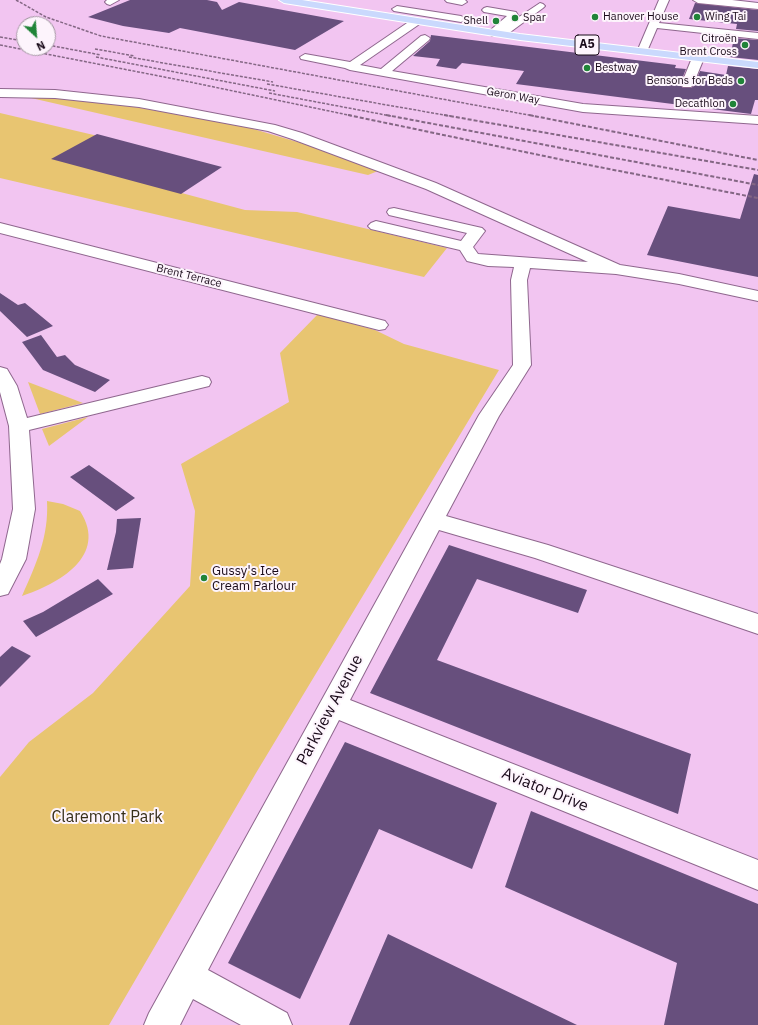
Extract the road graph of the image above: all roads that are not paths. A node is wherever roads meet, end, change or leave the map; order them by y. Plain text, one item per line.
1 (284, 0) edge
2 (409, 0) edge
3 (450, 0) edge
4 (502, 0) edge
5 (664, 0) edge
6 (698, 0) edge
7 (725, 1) edge
8 (462, 2) dead end
9 (540, 6) dead end
10 (758, 6) edge
11 (397, 9) junction
12 (487, 10) junction
13 (384, 16) junction
14 (417, 21) junction
15 (466, 22) junction
16 (654, 25) junction
17 (498, 32) junction
18 (723, 32) junction
19 (672, 35) dead end
20 (758, 36) edge
21 (425, 38) dead end
22 (644, 47) junction
23 (305, 57) dead end
24 (698, 58) junction
25 (758, 60) edge
26 (758, 65) edge
27 (352, 66) junction
28 (383, 73) junction
29 (469, 79) dead end
30 (508, 91) junction
31 (0, 93) edge
32 (682, 97) junction
33 (640, 104) dead end
34 (758, 120) edge
35 (394, 212) dead end
36 (376, 226) dead end
37 (0, 228) edge
38 (465, 247) junction
39 (523, 264) junction
40 (616, 269) junction
41 (758, 296) edge
42 (379, 325) dead end
43 (0, 373) edge
44 (202, 382) dead end
45 (19, 426) junction
46 (434, 520) junction
47 (0, 587) edge
48 (758, 624) edge
49 (333, 705) junction
50 (758, 875) edge
51 (187, 977) junction
52 (161, 1025) edge
53 (275, 1025) edge

1 - 13 main road, A5
2 - 11 street
3 - 8 street
4 - 12 street
5 - 16 street
6 - 7 street
7 - 10 street
9 - 17 street
11 - 13 street
11 - 15 street
12 - 15 street
12 - 17 street
13 - 14 main road, A5
14 - 15 main road, A5
14 - 27 street
15 - 17 main road, A5
16 - 18 street
16 - 22 street
17 - 22 main road, A5
17 - 24 main road, A5
18 - 19 street
18 - 20 street
21 - 28 street
22 - 25 main road, A5
23 - 27 street, Geron Way
24 - 26 main road, A5
24 - 32 street
27 - 28 street, Geron Way
28 - 30 street, Geron Way
29 - 30 street
30 - 32 street, Geron Way
30 - 33 street
31 - 40 street
32 - 34 street, Geron Way
35 - 38 street
36 - 38 street
37 - 42 street, Brent Terrace
38 - 39 street
39 - 40 street
39 - 46 street, Parkview Avenue
40 - 41 street
43 - 45 street
44 - 45 street
45 - 47 street
46 - 48 street
46 - 49 street, Parkview Avenue
49 - 50 street, Aviator Drive
49 - 51 street, Parkview Avenue
51 - 52 street, Parkview Avenue
51 - 53 street

